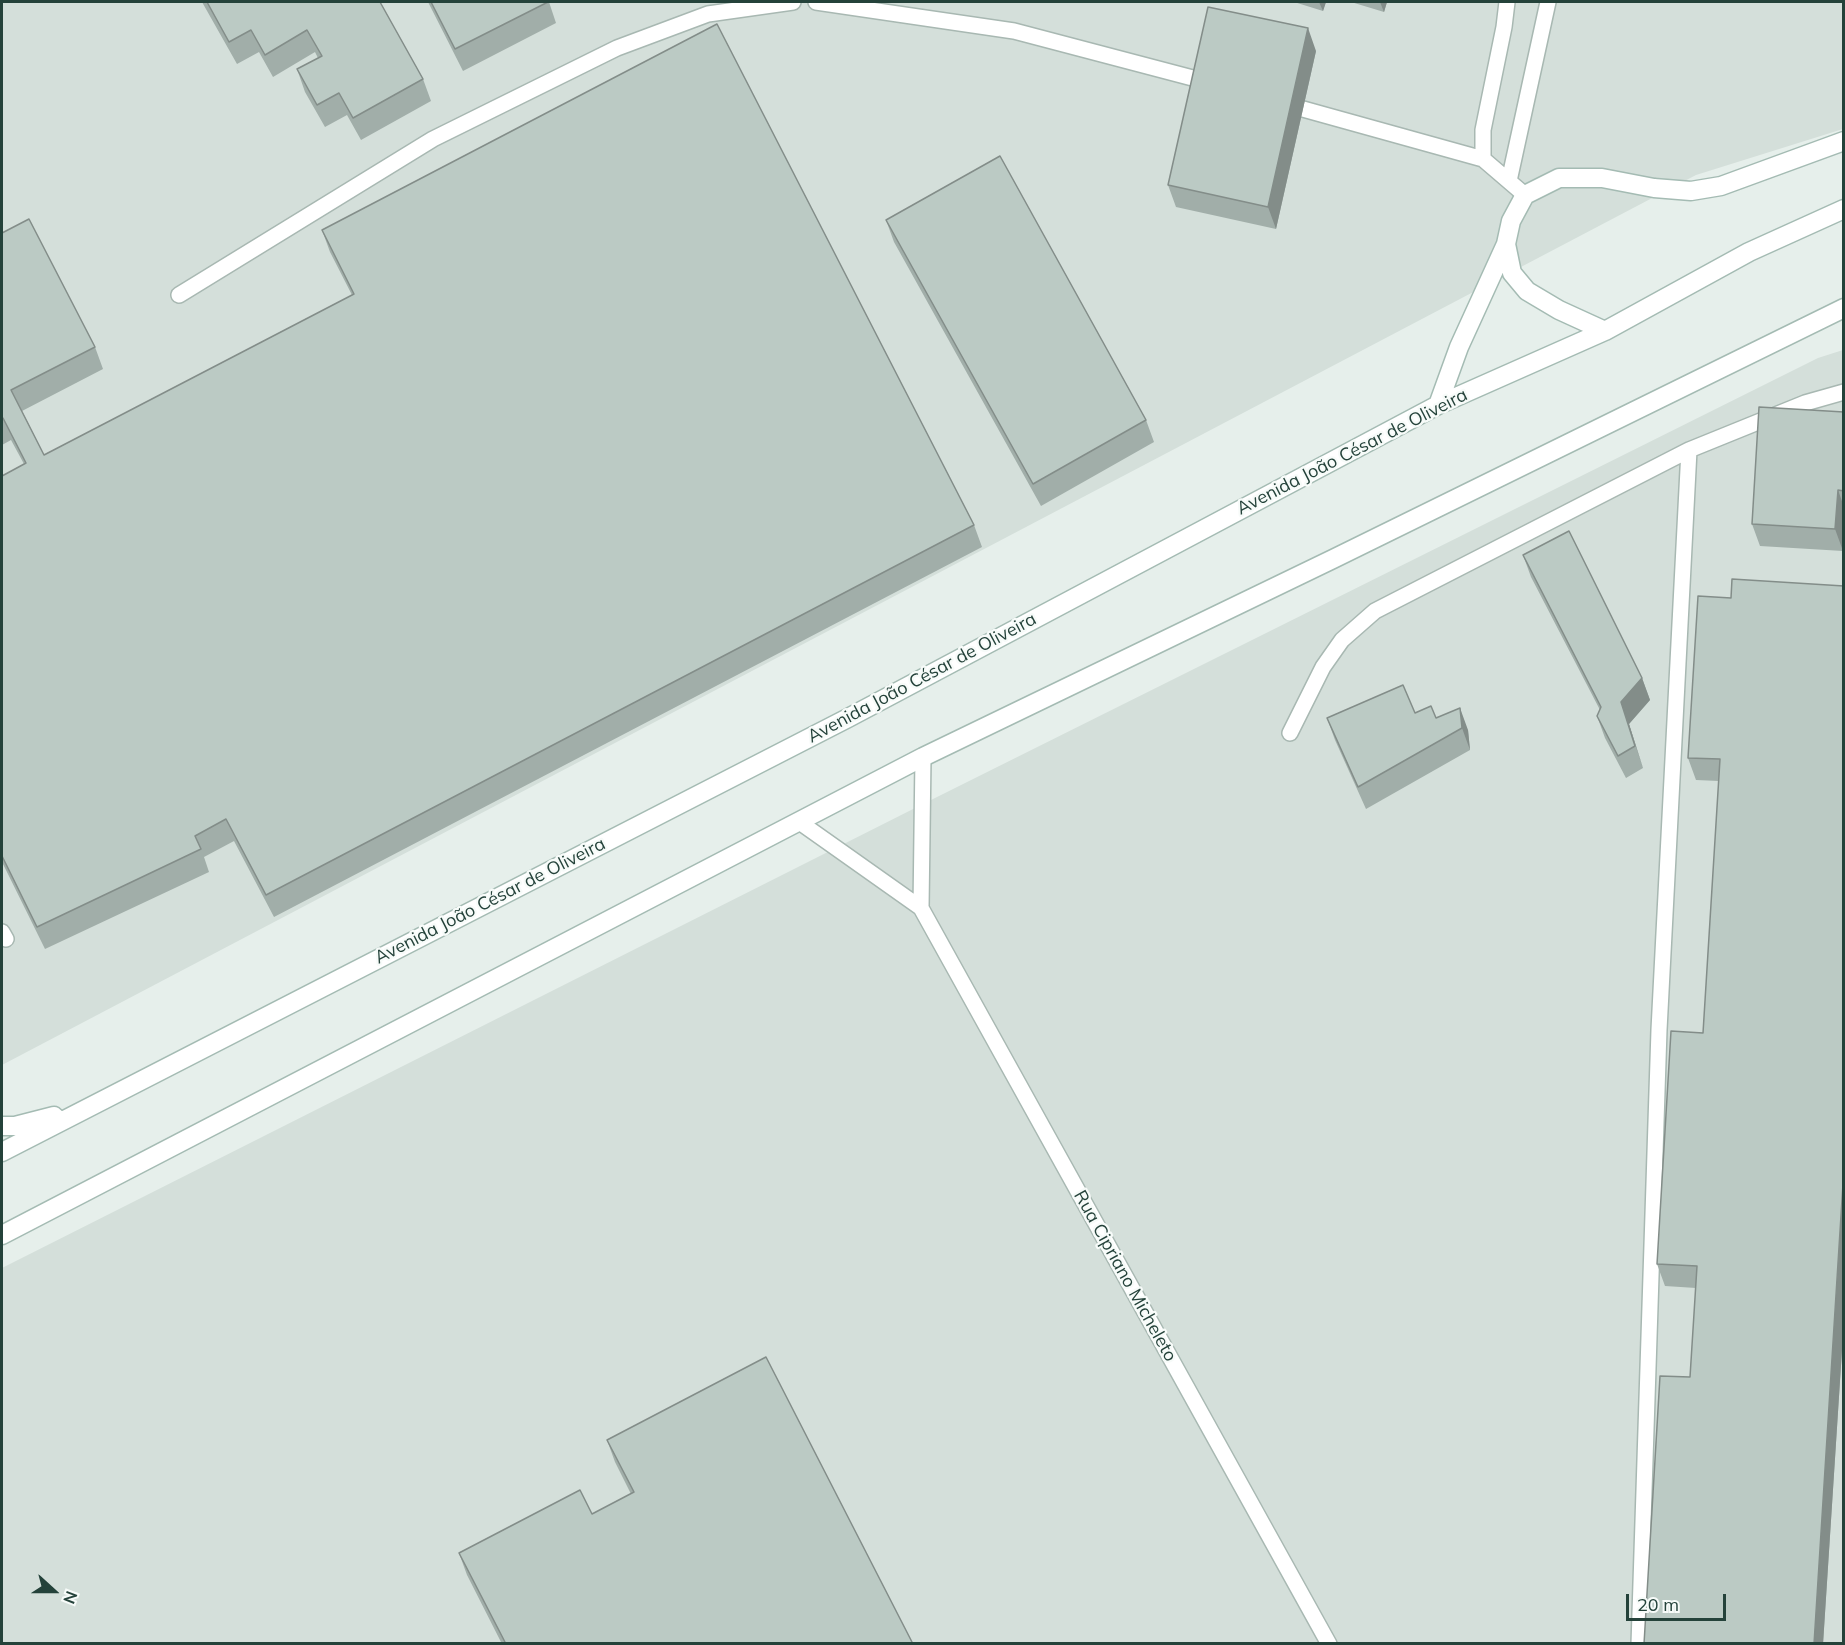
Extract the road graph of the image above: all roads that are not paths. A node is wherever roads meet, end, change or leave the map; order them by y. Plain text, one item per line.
1 (793, 2) edge
2 (816, 2) edge
3 (1507, 2) edge
4 (1548, 2) edge
5 (1204, 81) edge
6 (1303, 109) dead end
7 (1844, 141) edge
8 (1483, 159) junction
9 (1509, 181) junction
10 (1525, 195) junction
11 (1844, 208) edge
12 (1506, 244) junction
13 (179, 295) dead end
14 (1844, 308) edge
15 (1605, 331) junction
16 (1844, 392) edge
17 (1438, 405) junction
18 (1689, 450) junction
19 (1290, 733) dead end
20 (923, 757) junction
21 (798, 821) junction
22 (921, 908) junction
23 (88, 1108) junction
24 (2, 1126) edge
25 (2, 1152) edge
26 (2, 1235) edge
27 (1329, 1644) edge
28 (1639, 1644) edge

1 - 13 lane
2 - 5 lane
3 - 8 lane
4 - 9 lane
6 - 8 lane
7 - 10 main road
8 - 9 lane
9 - 10 lane
10 - 12 main road
11 - 15 main road, Avenida João César de Oliveira
12 - 15 main road
12 - 17 main road
14 - 20 main road
15 - 17 main road, Avenida João César de Oliveira
16 - 18 lane
17 - 23 main road, Avenida João César de Oliveira
18 - 19 lane
18 - 28 lane
20 - 21 main road
20 - 22 lane, Rua Cipriano Micheleto
21 - 22 lane, Rua Cipriano Micheleto
21 - 26 main road
22 - 27 lane, Rua Cipriano Micheleto
23 - 24 main road
23 - 25 main road, Avenida João César de Oliveira

